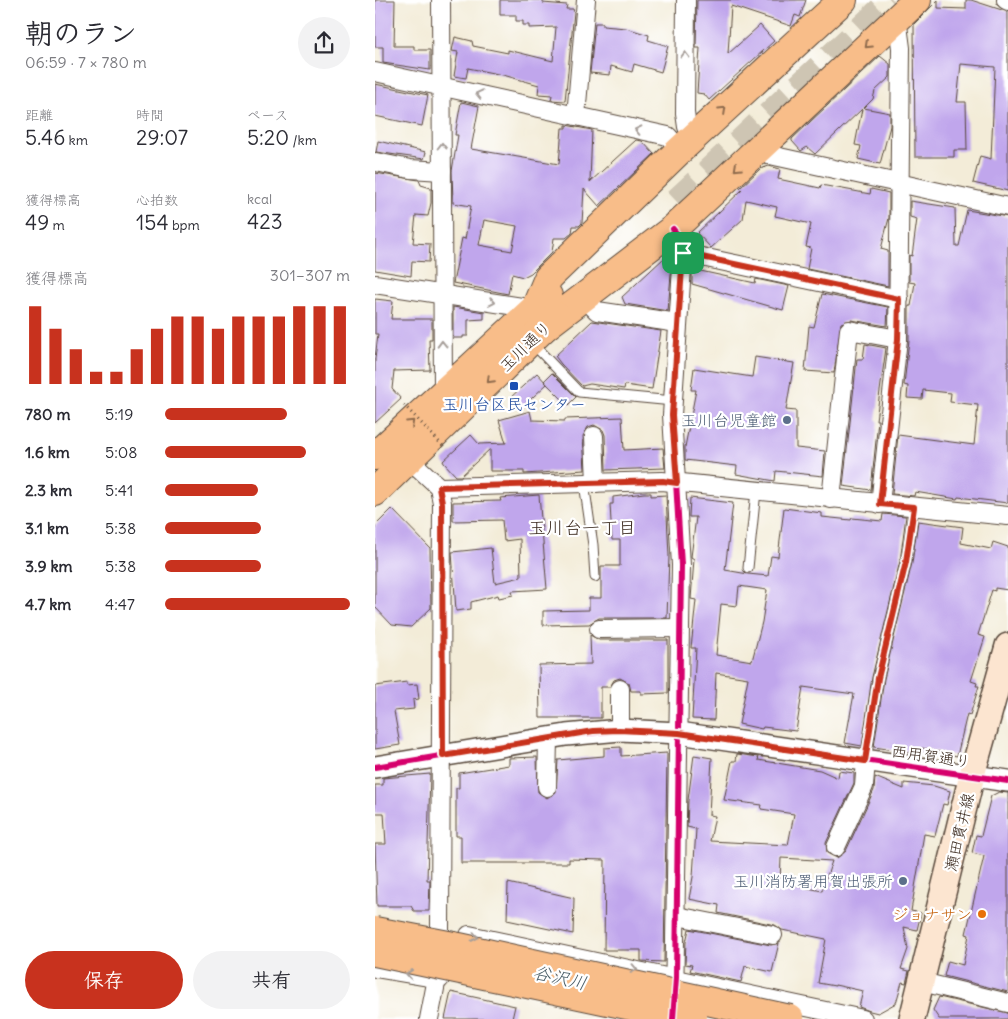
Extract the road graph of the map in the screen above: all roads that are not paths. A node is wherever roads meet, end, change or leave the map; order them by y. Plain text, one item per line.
1 (441, 0) edge
2 (586, 0) edge
3 (686, 0) edge
4 (843, 0) edge
5 (917, 0) edge
6 (897, 18) junction
7 (375, 72) edge
8 (442, 86) junction
9 (576, 116) junction
10 (688, 142) junction
11 (761, 145) junction
12 (376, 162) edge
13 (442, 171) junction
14 (901, 182) junction
15 (673, 193) tunnel mouth
16 (1008, 207) edge
17 (673, 228) junction
18 (683, 253) junction
19 (375, 284) edge
20 (441, 293) junction
21 (584, 298) junction
22 (899, 299) junction
23 (679, 323) junction
24 (536, 326) junction
25 (898, 339) junction
26 (443, 392) junction
27 (673, 401) junction
28 (594, 436) dead end
29 (375, 456) edge
30 (410, 460) junction
31 (590, 483) junction
32 (677, 483) junction
33 (439, 487) junction
34 (756, 491) junction
35 (375, 492) edge
36 (831, 499) junction
37 (880, 504) junction
38 (914, 507) junction
39 (1008, 516) edge
40 (748, 568) dead end
41 (595, 577) dead end
42 (680, 628) junction
43 (599, 629) dead end
44 (1008, 646) edge
45 (620, 689) dead end
46 (619, 730) junction
47 (679, 733) junction
48 (548, 738) junction
49 (443, 756) junction
50 (865, 761) junction
51 (375, 767) edge
52 (972, 776) junction
53 (1008, 781) edge
54 (547, 787) dead end
55 (837, 847) dead end
56 (677, 916) junction
57 (375, 920) edge
58 (441, 930) junction
59 (375, 931) edge
60 (773, 935) dead end
61 (375, 952) edge
62 (375, 968) edge
63 (437, 978) junction
64 (676, 978) junction
65 (922, 982) junction
66 (1008, 1003) edge
67 (429, 1019) edge
68 (646, 1019) edge
69 (673, 1019) edge
70 (693, 1019) edge
71 (790, 1019) edge
72 (863, 1019) edge
73 (912, 1019) edge

1 - 8 street
2 - 9 street
10 -> 3 street
10 -> 4 highway
5 - 6 highway
6 -> 11 highway
6 - 14 street
7 - 8 street
9 -> 8 street
13 -> 8 street
10 -> 9 street
10 - 24 highway
11 - 14 street
11 -> 17 highway
12 - 13 street
13 - 20 street
14 - 16 street
14 - 22 street
15 - 24 highway, 玉川通り
17 - 18 street
17 - 21 highway
18 - 22 street
18 - 23 street
19 - 20 street
20 -> 24 street
26 -> 20 street
21 - 23 street
21 - 24 highway
22 - 25 street
23 - 27 street
24 - 26 highway, 玉川通り
24 - 27 lane
24 -> 30 highway, 玉川通り
25 - 36 street
25 - 37 street
29 -> 26 highway, 玉川通り
27 - 32 street
28 - 31 street
30 - 33 street
30 - 35 highway, 玉川通り
31 - 32 street
31 - 33 street
31 - 41 lane
32 - 34 street
32 - 42 street
33 - 49 street
34 - 36 street
34 - 40 lane
36 - 37 street
37 - 38 street
38 - 39 street
38 - 50 lane
42 - 43 street
42 - 47 street
44 - 52 main road, 瀬田貫井線
45 - 46 street
46 - 47 street, 西用賀通り
46 - 48 street, 西用賀通り
47 - 50 street, 西用賀通り
47 - 56 street
48 - 49 street, 西用賀通り
48 - 54 street
49 - 51 street, 西用賀通り
49 - 58 street
50 - 52 street, 西用賀通り
50 - 55 street
52 - 53 street, 西用賀通り
52 - 65 main road, 瀬田貫井線
56 - 60 street
56 - 64 street
57 - 58 street
58 - 63 street
58 -> 64 street
59 - 71 highway, bridge
61 - 70 highway, bridge
63 -> 62 street
63 - 67 street
63 - 68 street
64 - 69 street
64 - 72 street
65 - 66 street
65 - 73 main road, 瀬田貫井線

